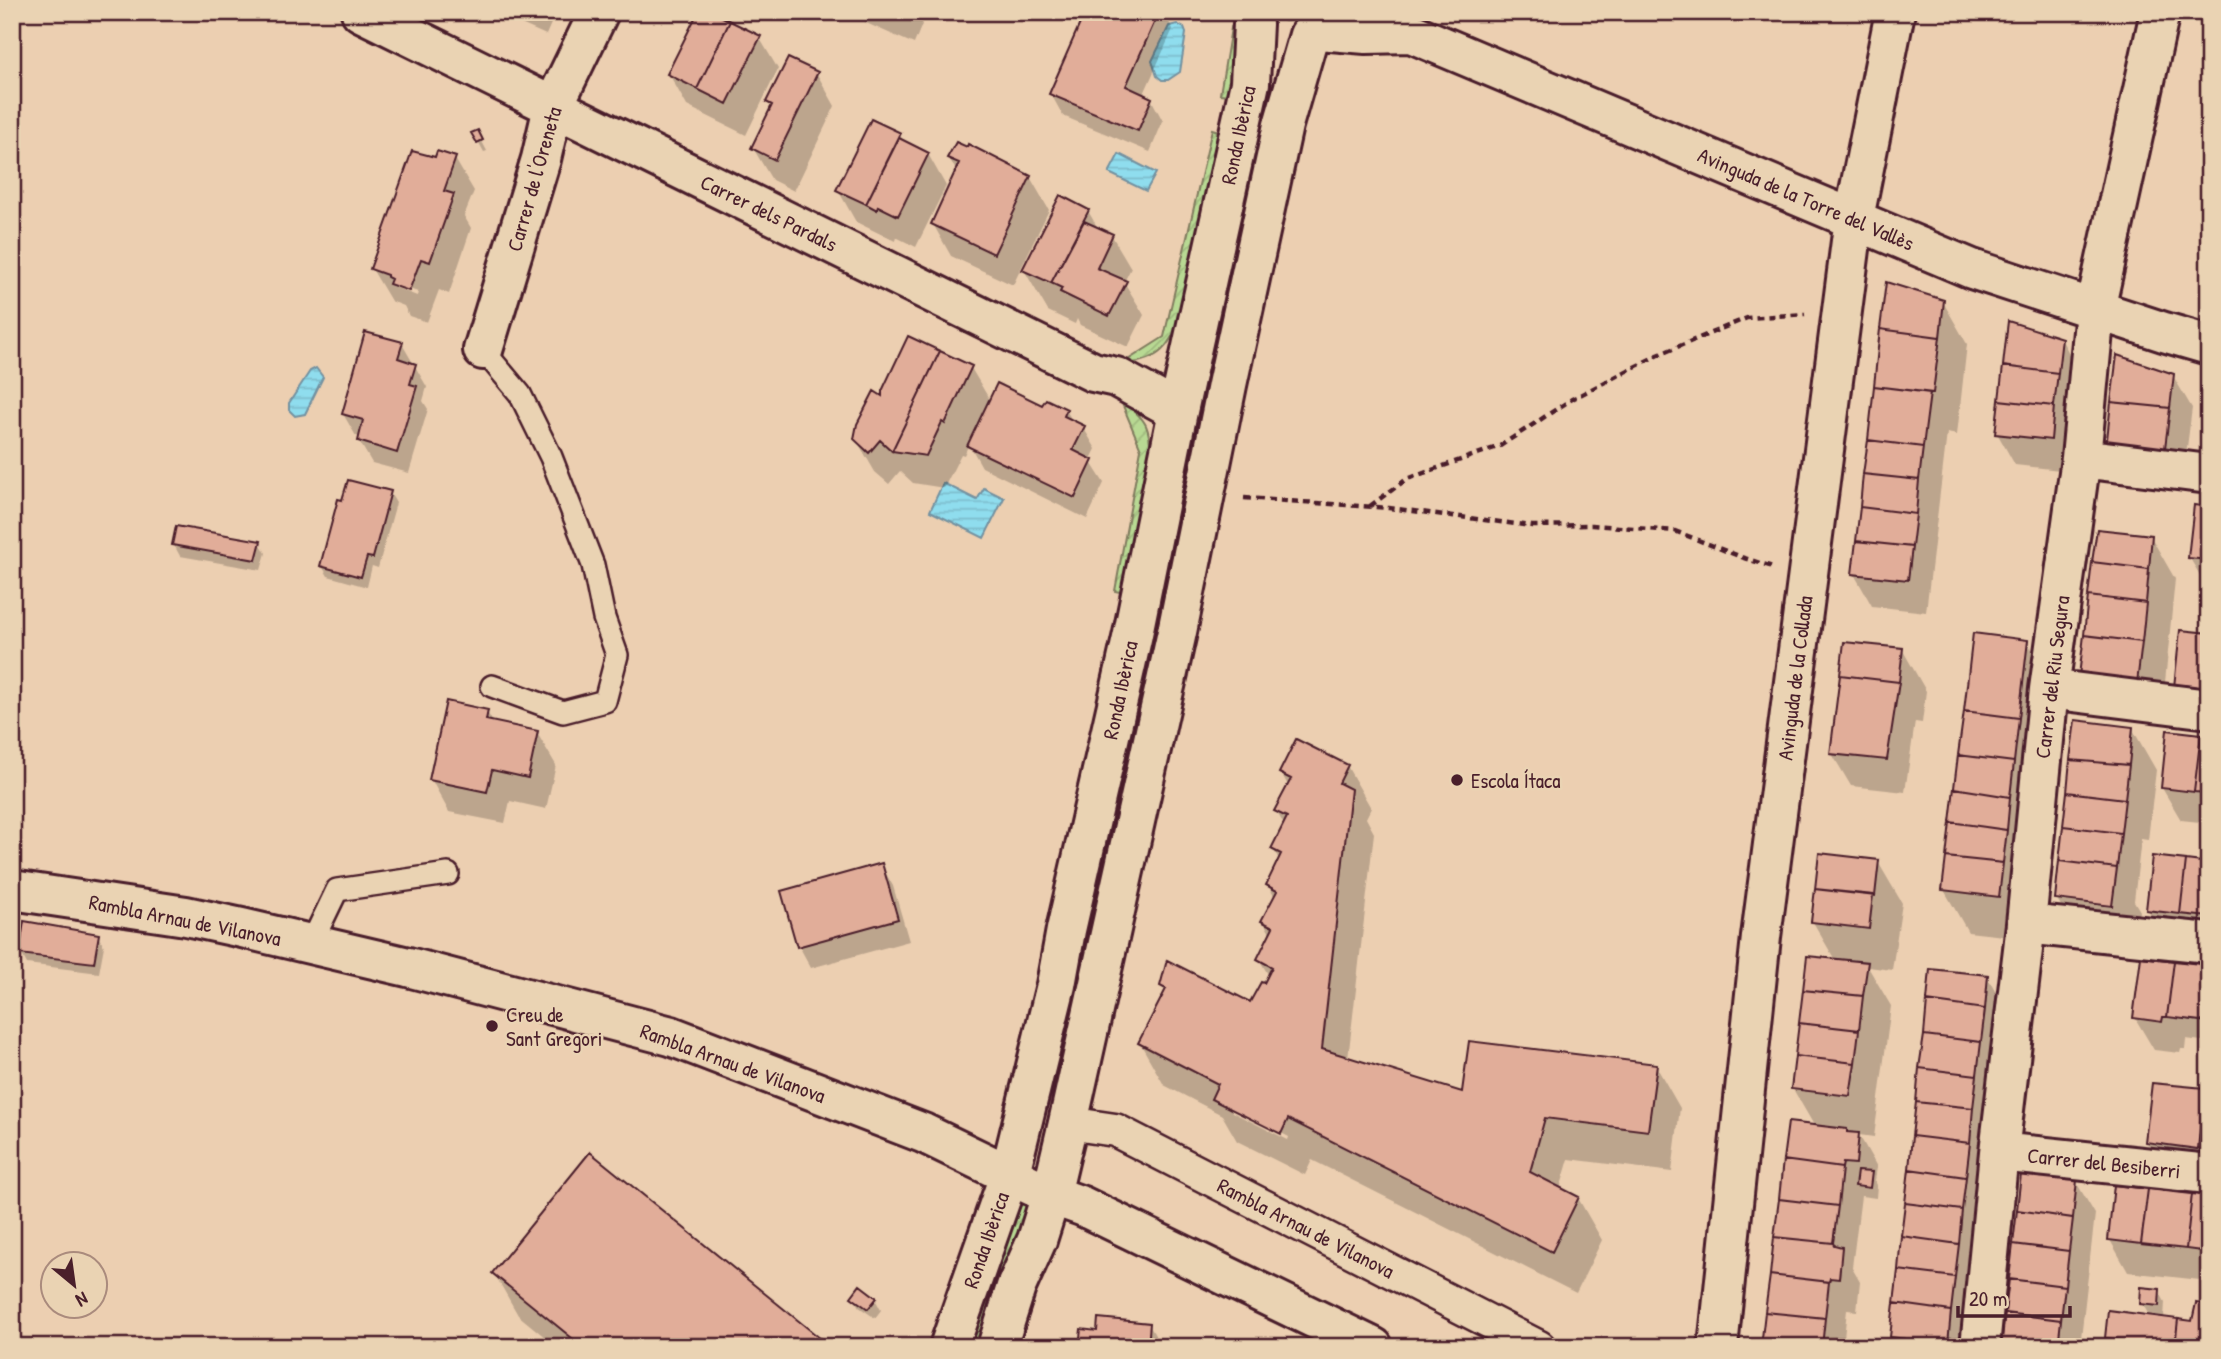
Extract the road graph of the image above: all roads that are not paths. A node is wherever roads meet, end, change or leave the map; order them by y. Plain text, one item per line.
1 (361, 12) edge
2 (598, 12) edge
3 (1895, 12) edge
4 (2160, 12) edge
5 (1249, 18) edge
6 (1399, 23) edge
7 (1322, 26) edge
8 (553, 107) junction
9 (1854, 218) junction
10 (2095, 310) junction
11 (2209, 345) edge
12 (483, 350) joint
13 (1178, 411) junction
14 (2081, 458) junction
15 (2209, 474) edge
16 (492, 686) dead end
17 (2049, 689) junction
18 (2209, 709) edge
19 (448, 874) dead end
20 (12, 890) edge
21 (2026, 924) junction
22 (2209, 943) edge
23 (311, 944) junction
24 (1068, 1123) junction
25 (2000, 1152) junction
26 (1010, 1173) junction
27 (2209, 1174) edge
28 (1051, 1195) junction
29 (948, 1347) edge
30 (998, 1347) edge
31 (1373, 1347) edge
32 (1539, 1347) edge
33 (1718, 1347) edge
34 (1980, 1347) edge

1 - 8 street, Carrer dels Pardals
2 - 8 street, Carrer de l'Oreneta
3 - 9 street, Avinguda de la Collada
4 - 10 street, Carrer del Riu Segura
5 - 7 street, Ronda Ibèrica
5 - 13 street, Ronda Ibèrica
6 - 7 street, Avinguda de la Torre del Vallès
6 - 9 street, Avinguda de la Torre del Vallès
7 - 24 street, Ronda Ibèrica
8 - 12 street, Carrer de l'Oreneta
8 - 13 street, Carrer dels Pardals
9 - 10 street, Avinguda de la Torre del Vallès
9 - 33 street, Avinguda de la Collada
10 - 11 street, Avinguda de la Torre del Vallès
10 - 14 street, Carrer del Riu Segura
12 - 16 lane
13 - 26 street, Ronda Ibèrica
14 - 15 street
14 - 17 street, Carrer del Riu Segura
17 - 18 street
17 - 21 street, Carrer del Riu Segura
19 - 23 lane
20 - 23 street, Rambla Arnau de Vilanova
21 - 22 street
21 - 25 street, Carrer del Riu Segura
23 - 26 street, Rambla Arnau de Vilanova
24 - 28 street, Ronda Ibèrica
24 - 32 street, Rambla Arnau de Vilanova
25 - 27 street, Carrer del Besiberri
25 - 34 street, Carrer del Riu Segura
26 - 28 street, Rambla Arnau de Vilanova
26 - 29 street, Ronda Ibèrica
28 - 30 street, Ronda Ibèrica
28 - 31 street, Rambla Arnau de Vilanova

